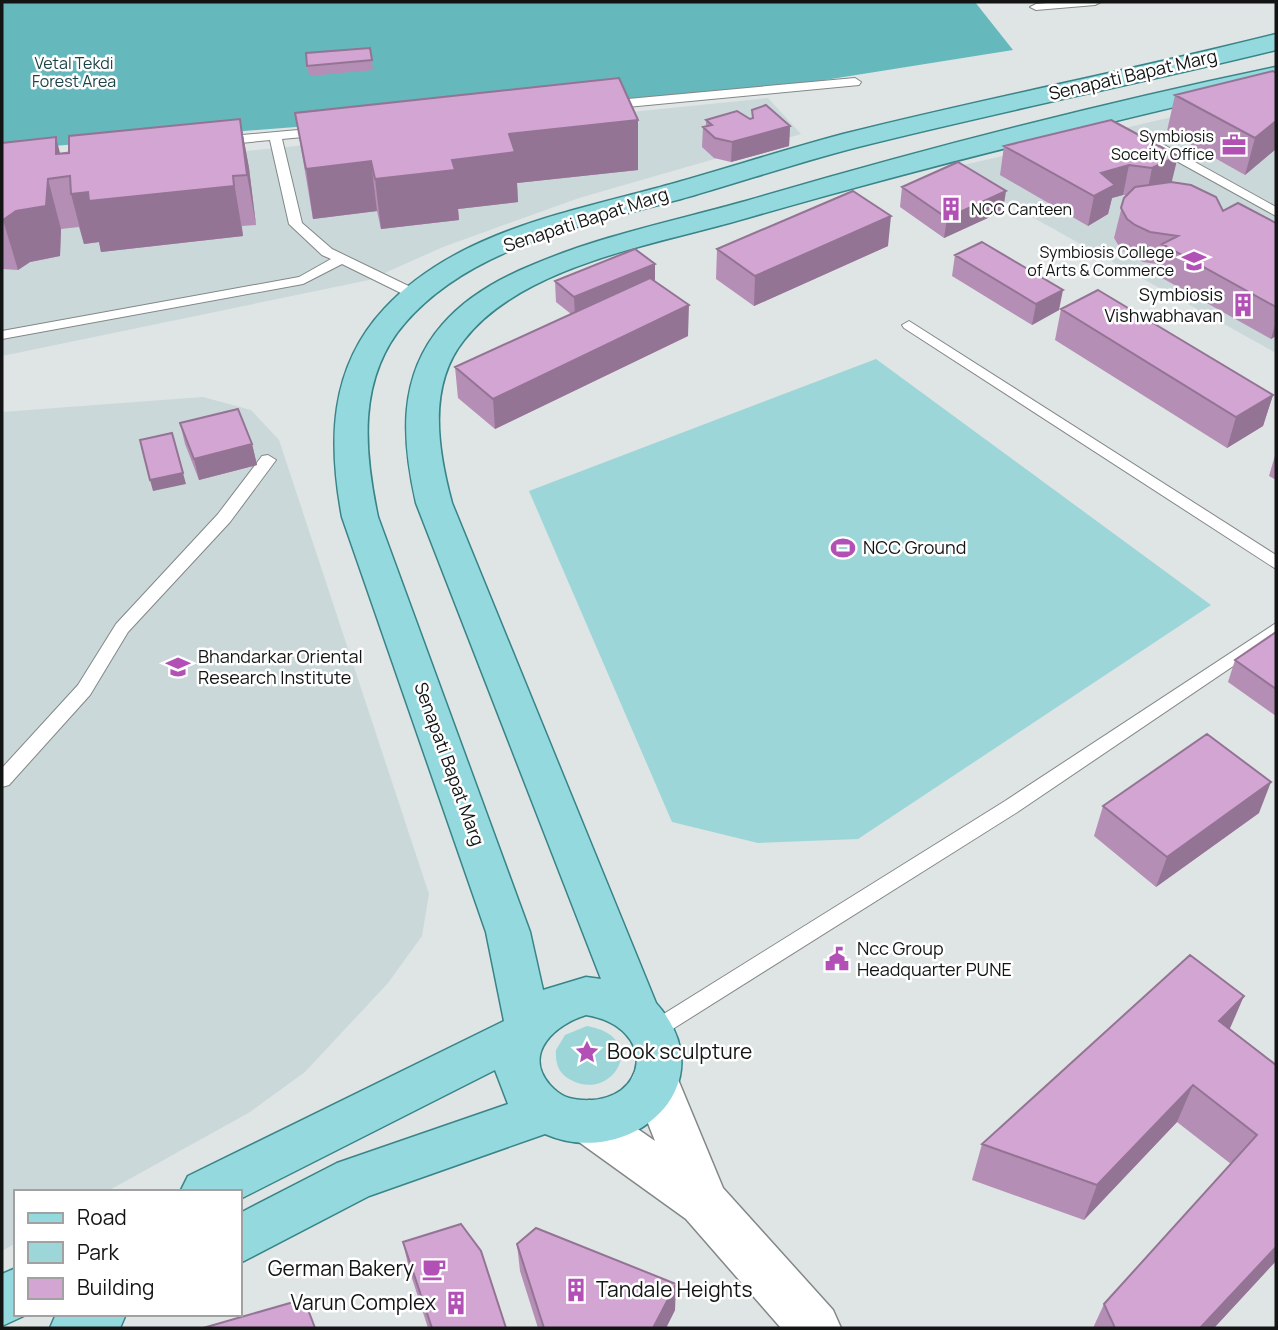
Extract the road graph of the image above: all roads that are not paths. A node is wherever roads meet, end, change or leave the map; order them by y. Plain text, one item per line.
1 (1095, 2) edge
2 (1035, 7) dead end
3 (1276, 42) edge
4 (1270, 79) edge
5 (855, 82) dead end
6 (593, 107) edge
7 (331, 131) edge
8 (275, 136) junction
9 (1142, 137) edge
10 (207, 142) edge
11 (1276, 212) edge
12 (341, 259) junction
13 (416, 295) junction
14 (909, 325) dead end
15 (2, 335) edge
16 (268, 460) dead end
17 (1276, 563) edge
18 (1276, 629) edge
19 (2, 780) edge
20 (645, 1022) junction
21 (524, 1030) junction
22 (655, 1080) junction
23 (568, 1117) junction
24 (209, 1190) edge
25 (704, 1203) junction
26 (242, 1238) edge
27 (97, 1316) edge
28 (76, 1328) edge
29 (815, 1328) edge

1 - 2 lane
3 - 13 main road, Senapati Bapat Marg
4 - 20 main road, Senapati Bapat Marg
5 - 6 lane
7 - 8 lane
8 - 10 lane
8 - 12 lane
9 - 11 lane
12 - 13 lane
12 - 15 lane
13 - 21 main road, Senapati Bapat Marg
14 - 17 lane
16 - 19 lane
18 - 20 lane
20 - 21 main road
20 - 22 main road
21 - 23 main road
21 - 24 main road
22 - 23 main road
22 - 25 street
23 - 25 street
23 - 26 main road
25 - 29 street
27 - 28 main road

